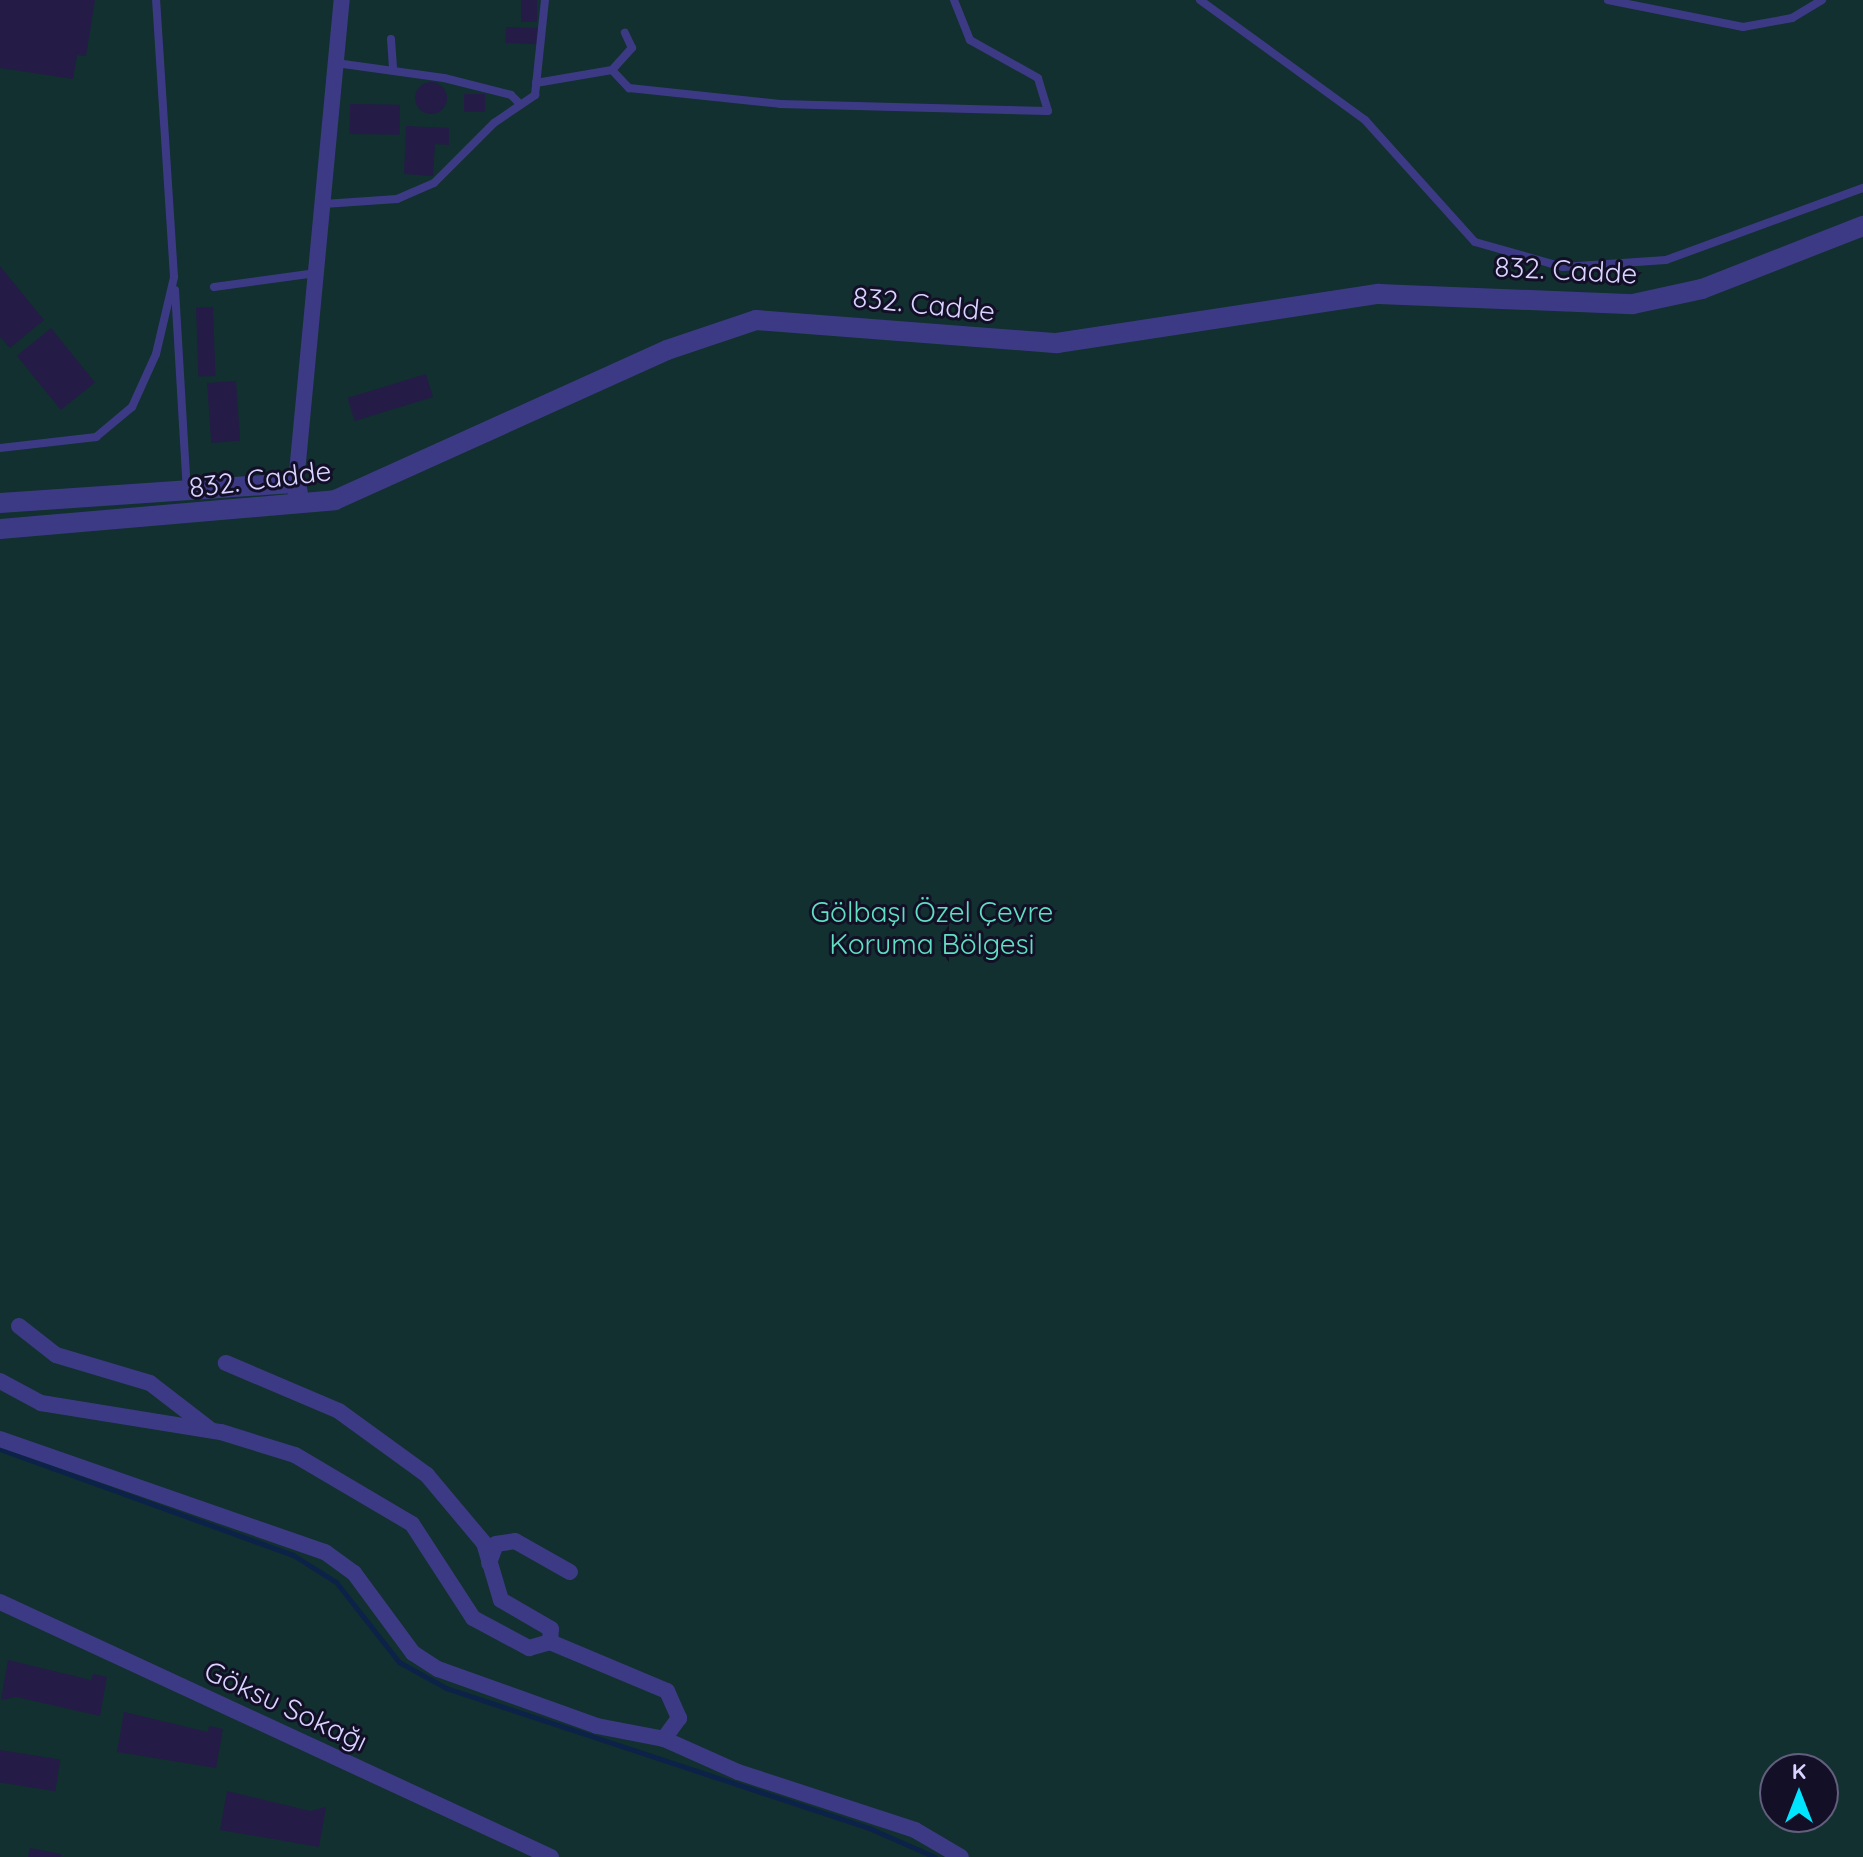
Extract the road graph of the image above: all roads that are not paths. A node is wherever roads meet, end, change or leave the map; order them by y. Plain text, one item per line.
1 (156, 0) edge
2 (342, 0) edge
3 (545, 0) edge
4 (954, 0) edge
5 (1200, 0) edge
6 (1608, 0) edge
7 (1822, 0) edge
8 (625, 33) dead end
9 (391, 39) dead end
10 (335, 63) junction
11 (393, 69) junction
12 (612, 70) junction
13 (536, 83) junction
14 (520, 104) junction
15 (1863, 188) edge
16 (324, 204) junction
17 (1863, 226) edge
18 (317, 273) junction
19 (174, 277) junction
20 (214, 287) dead end
21 (0, 448) edge
22 (297, 488) joint
23 (187, 492) junction
24 (0, 503) edge
25 (188, 517) junction
26 (0, 529) edge
27 (19, 1326) dead end
28 (226, 1363) dead end
29 (0, 1381) edge
30 (211, 1430) junction
31 (0, 1439) edge
32 (489, 1563) junction
33 (570, 1572) dead end
34 (0, 1602) edge
35 (550, 1642) junction
36 (664, 1739) junction
37 (551, 1857) edge
38 (961, 1857) edge

1 - 19 lane
2 - 10 street
3 - 13 lane
4 - 12 lane
5 - 15 lane
6 - 7 lane
8 - 12 lane
9 - 11 lane
10 - 11 lane
10 - 16 street
11 - 14 lane
12 - 13 lane
13 - 14 lane
14 - 16 lane
16 - 18 street
17 - 25 street, 832. Cadde
18 - 20 lane
18 - 22 street
19 - 21 lane
19 - 23 lane
22 - 23 street, 832. Cadde
23 - 24 street, 832. Cadde
23 - 25 street
25 - 26 street, 832. Cadde
27 - 30 street
28 - 32 street
29 - 30 street
30 - 35 street
31 - 36 street
32 - 33 street
32 - 35 street
34 - 37 street, Göksu Sokağı
35 - 36 street
36 - 38 street

